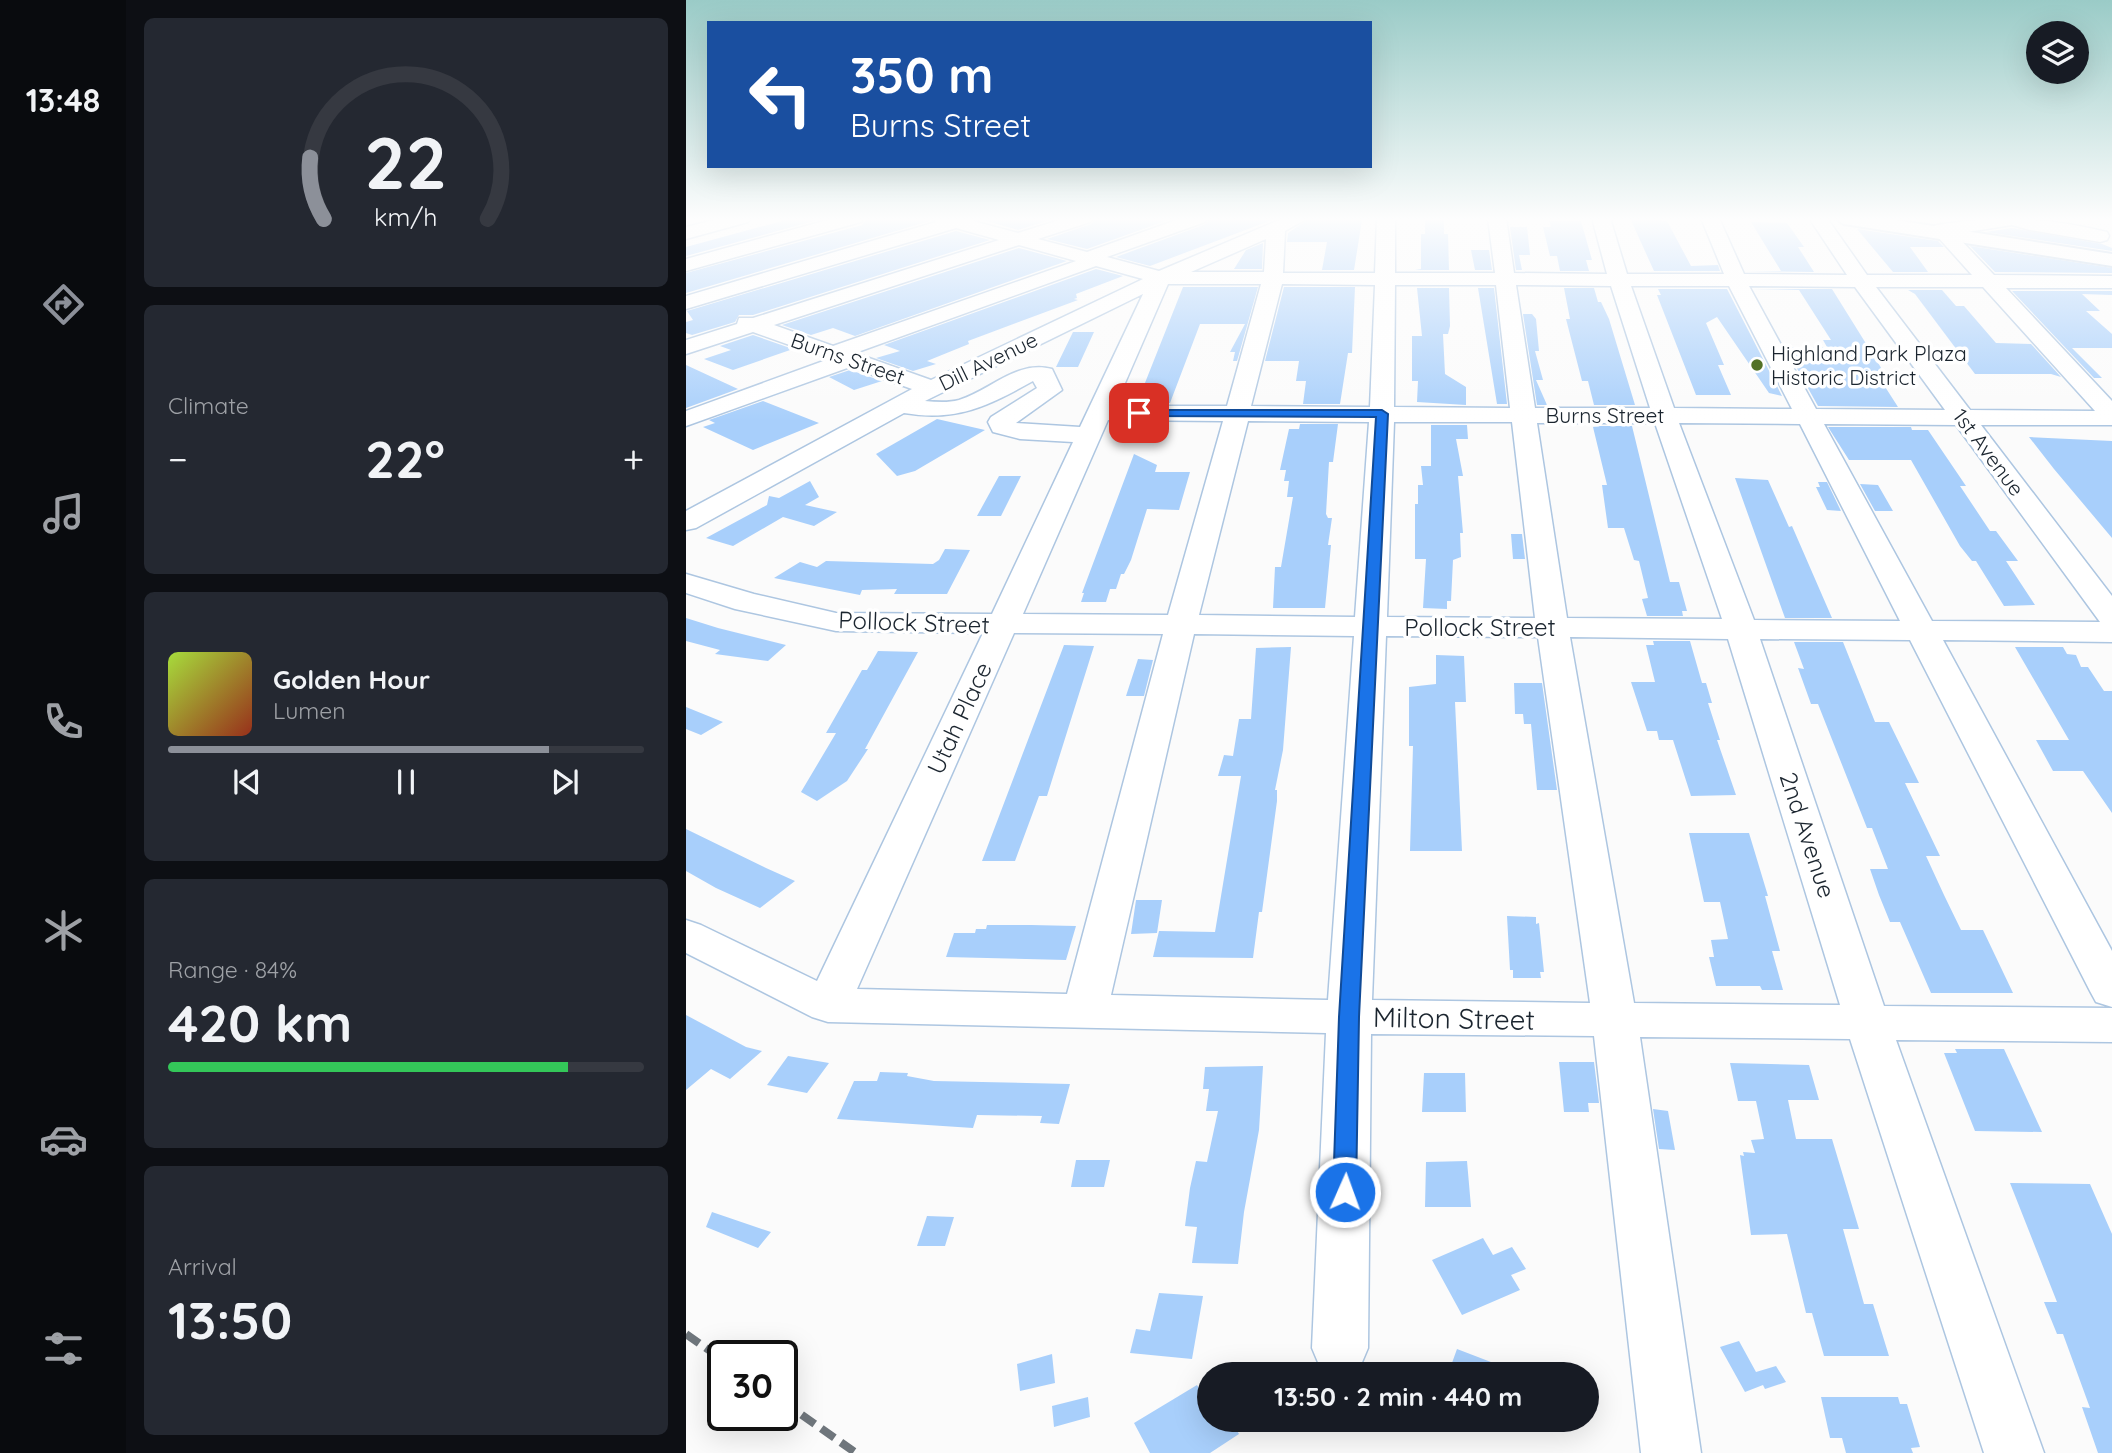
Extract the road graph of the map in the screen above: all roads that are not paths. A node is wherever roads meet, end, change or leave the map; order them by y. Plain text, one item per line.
1 (739, 286) edge
2 (873, 286) edge
3 (1023, 286) edge
4 (1145, 286) edge
5 (1157, 286) edge
6 (1270, 286) edge
7 (1385, 286) edge
8 (1507, 286) edge
9 (1621, 286) edge
10 (1740, 286) edge
11 (1865, 286) edge
12 (1992, 286) edge
13 (687, 302) edge
14 (752, 325) junction
15 (686, 347) edge
16 (842, 356) junction
17 (932, 388) junction
18 (901, 405) junction
19 (1235, 413) junction
20 (1382, 414) junction
21 (1524, 414) junction
22 (1664, 415) junction
23 (1810, 416) junction
24 (1963, 416) junction
25 (2112, 416) edge
26 (686, 419) edge
27 (1094, 424) junction
28 (686, 522) edge
29 (686, 583) edge
30 (2112, 617) edge
31 (1002, 625) junction
32 (1180, 626) junction
33 (1552, 626) junction
34 (1369, 628) junction
35 (1741, 628) junction
36 (1924, 631) junction
37 (2112, 632) edge
38 (686, 934) edge
39 (2112, 991) edge
40 (828, 1005) junction
41 (1085, 1011) junction
42 (1349, 1017) junction
43 (1615, 1020) junction
44 (1868, 1023) junction
45 (2112, 1025) edge
46 (1340, 1348) dead end
47 (1671, 1453) edge
48 (2014, 1453) edge

1 - 13 street
2 - 14 street
3 - 16 street
4 - 17 street, Dill Avenue
5 - 27 street, Utah Place
6 - 19 street
7 - 20 street
8 - 21 street
9 - 22 street, 2nd Avenue
10 - 23 street
11 - 24 street, 1st Avenue
12 - 25 street
13 - 14 street, Burns Street
14 - 15 street
14 - 16 street, Burns Street
16 - 17 street, Burns Street
16 - 26 street
17 - 18 street, Dill Avenue
18 - 27 street, Burns Street
18 - 28 street, Dill Avenue
19 - 20 street, Burns Street
19 - 27 street, Burns Street
19 - 32 street
20 - 21 street, Burns Street
20 - 34 street
21 - 22 street, Burns Street
21 - 33 street
22 - 23 street, Burns Street
22 - 35 street, 2nd Avenue
23 - 24 street, Burns Street
23 - 36 street
24 - 25 street, Burns Street
24 - 30 street, 1st Avenue
27 - 31 street, Utah Place
29 - 31 street, Pollock Street
31 - 32 street, Pollock Street
31 - 40 street, Utah Place
32 - 34 street, Pollock Street
32 - 41 street
33 - 34 street, Pollock Street
33 - 35 street, Pollock Street
33 - 43 street
34 - 42 street
35 - 36 street, Pollock Street
35 - 44 street, 2nd Avenue
36 - 37 street, Pollock Street
36 - 39 street
38 - 40 street, Milton Street
40 - 41 street, Milton Street
41 - 42 street, Milton Street
42 - 43 street, Milton Street
42 - 46 street
43 - 44 street, Milton Street
43 - 47 street
44 - 45 street, Milton Street
44 - 48 street, 2nd Avenue

